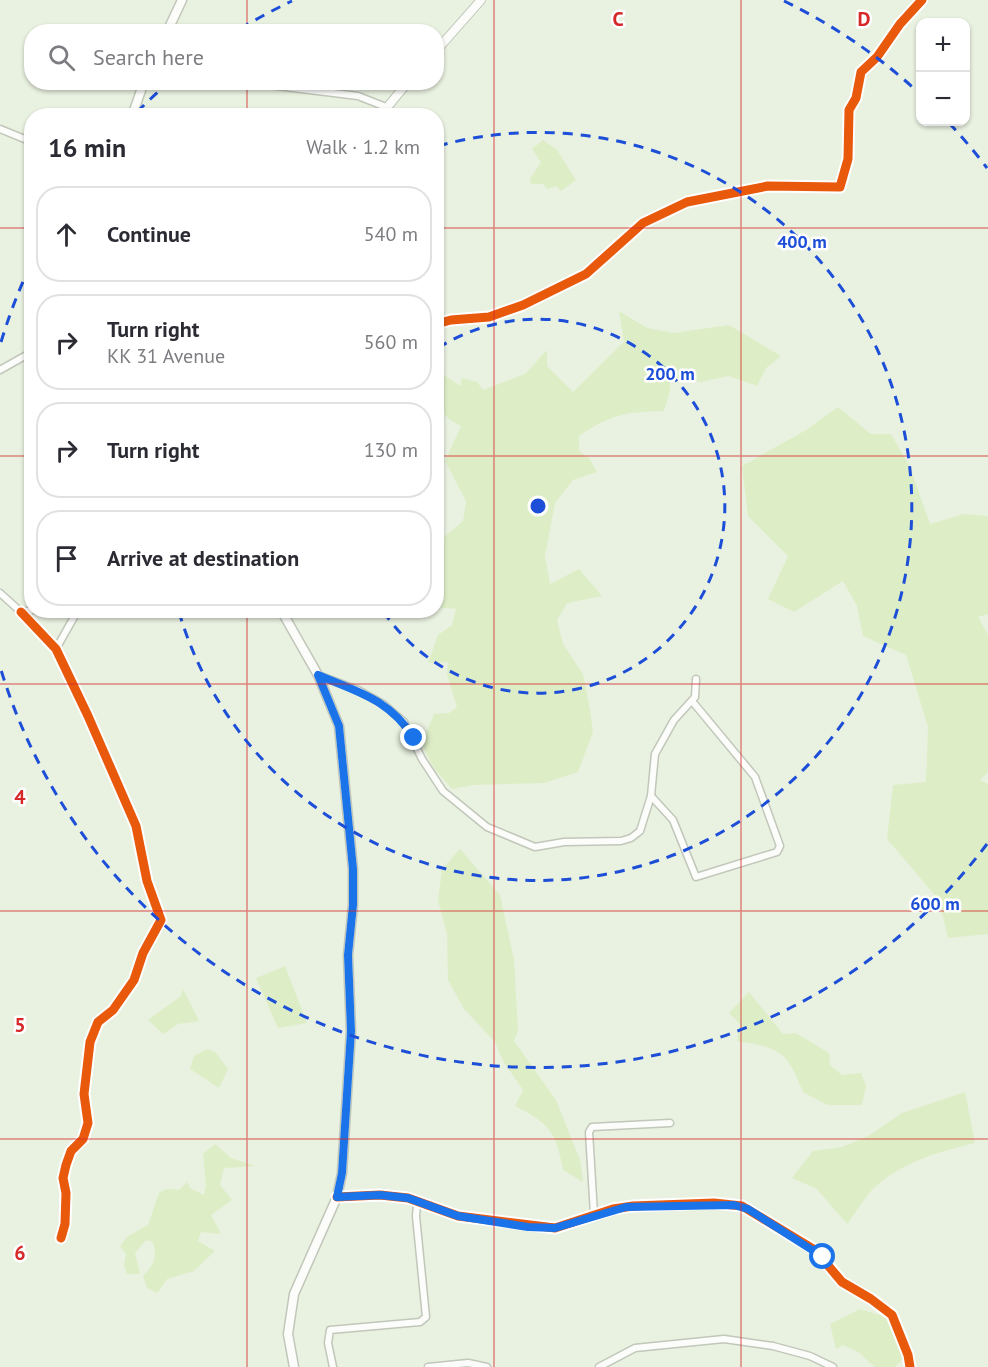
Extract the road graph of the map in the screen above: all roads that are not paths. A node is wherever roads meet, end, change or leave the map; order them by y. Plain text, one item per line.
1 (182, 0) edge
2 (481, 0) edge
3 (922, 0) edge
4 (171, 24) edge
5 (444, 42) edge
6 (141, 90) edge
7 (309, 90) edge
8 (401, 90) edge
9 (386, 107) joint
10 (135, 108) edge
11 (0, 129) edge
12 (24, 139) edge
13 (444, 322) edge
14 (24, 356) edge
15 (0, 370) edge
16 (0, 593) edge
17 (21, 612) junction
18 (24, 612) edge
19 (24, 615) edge
20 (27, 618) edge
21 (73, 618) edge
22 (286, 618) edge
23 (56, 649) junction
24 (318, 675) junction
25 (696, 679) dead end
26 (692, 701) junction
27 (651, 796) junction
28 (670, 1123) dead end
29 (337, 1197) junction
30 (417, 1204) dead end
31 (594, 1214) junction
32 (61, 1238) dead end
33 (294, 1367) edge
34 (333, 1367) edge
35 (428, 1367) edge
36 (487, 1367) edge
37 (599, 1367) edge
38 (833, 1367) edge
39 (910, 1367) edge

1 - 4 main road
2 - 5 street
3 - 13 street
6 - 10 main road
7 - 9 street
8 - 9 street
11 - 12 street
14 - 15 street
16 - 17 street
17 - 18 street
17 - 19 street
20 - 23 street
21 - 23 street
22 - 24 main road
23 - 32 street
24 - 27 street
24 - 29 main road
25 - 26 street
26 - 27 street
26 - 27 street
28 - 31 street
29 - 31 street
29 - 33 main road
30 - 34 street
31 - 39 street
35 - 36 street
37 - 38 street

